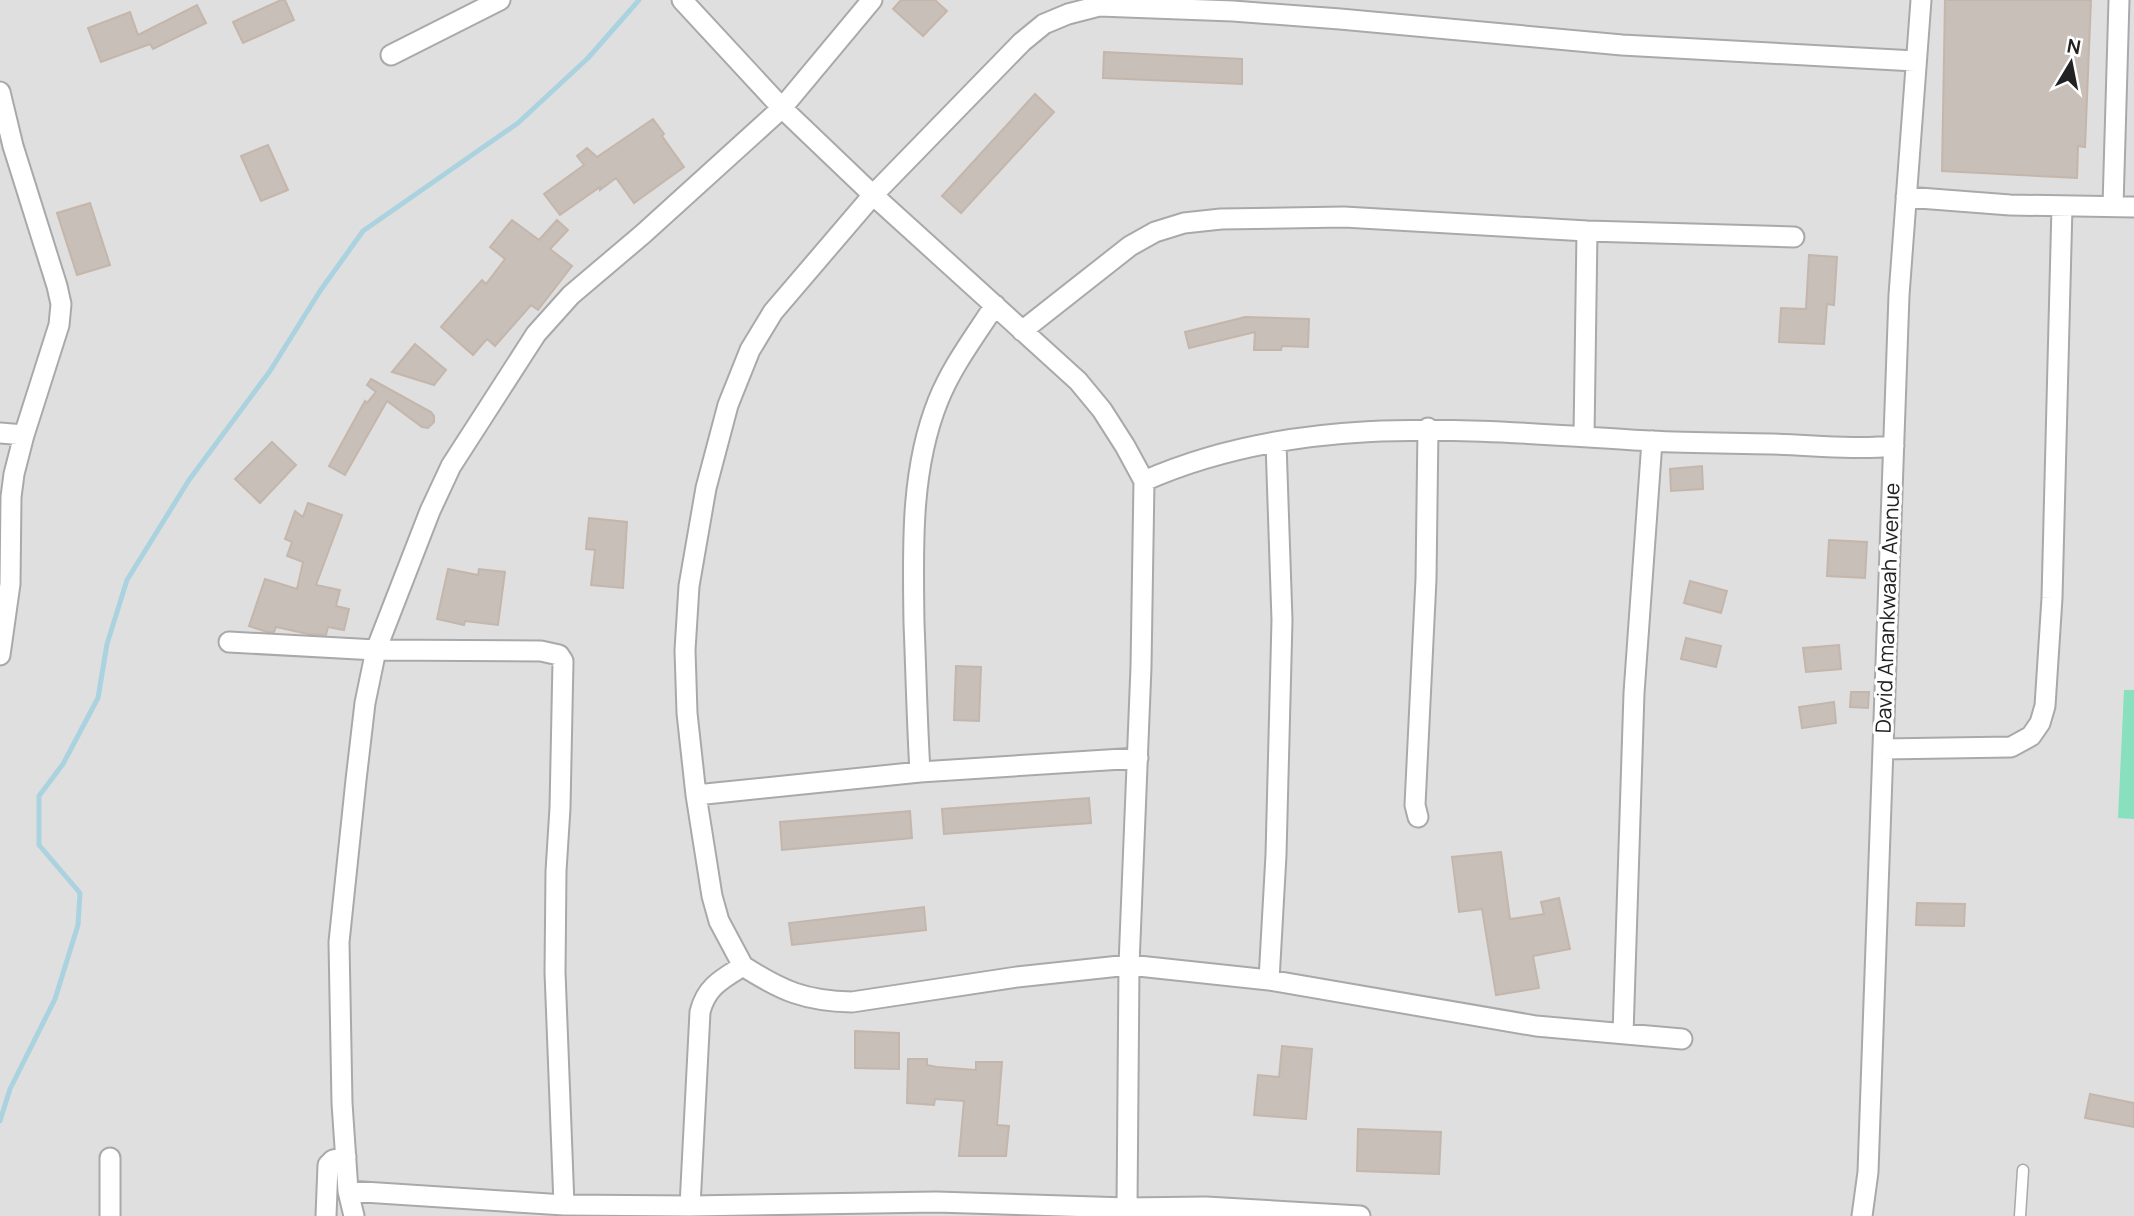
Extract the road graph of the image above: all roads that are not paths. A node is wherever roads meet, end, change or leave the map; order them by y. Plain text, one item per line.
1 (500, 0) edge
2 (682, 0) edge
3 (872, 0) edge
4 (1921, 0) edge
5 (2119, 0) edge
6 (391, 55) dead end
7 (1915, 61) junction
8 (0, 92) edge
9 (782, 108) junction
10 (873, 195) junction
11 (1906, 197) junction
12 (2062, 206) junction
13 (2113, 206) junction
14 (2134, 207) edge
15 (1587, 232) junction
16 (1794, 237) dead end
17 (995, 305) junction
18 (1021, 331) junction
19 (1428, 428) junction
20 (0, 433) edge
21 (24, 435) junction
22 (1584, 436) junction
23 (1652, 441) junction
24 (1276, 443) junction
25 (1894, 446) junction
26 (1144, 481) junction
27 (229, 642) dead end
28 (376, 650) junction
29 (0, 654) edge
30 (1883, 749) junction
31 (1138, 758) junction
32 (920, 772) junction
33 (696, 795) junction
34 (1418, 817) dead end
35 (1129, 965) junction
36 (743, 966) junction
37 (1269, 980) junction
38 (1623, 1034) junction
39 (1682, 1039) dead end
40 (346, 1157) junction
41 (110, 1158) dead end
42 (2023, 1170) dead end
43 (348, 1191) junction
44 (564, 1205) junction
45 (690, 1206) junction
46 (1127, 1208) junction
47 (936, 1209) edge
48 (110, 1216) edge
49 (326, 1216) edge
50 (354, 1216) edge
51 (1360, 1216) edge
52 (1862, 1216) edge
53 (2020, 1216) edge

1 - 6 street
2 - 9 street
3 - 9 street
4 - 7 street, David Amankwaah Avenue
5 - 13 street
7 - 10 street
7 - 11 street, David Amankwaah Avenue
8 - 21 street
9 - 10 street
9 - 28 street
10 - 17 street
10 - 33 street
11 - 12 street
11 - 25 street, David Amankwaah Avenue
12 - 13 street
12 - 30 street
13 - 14 street
15 - 16 street
15 - 18 street
15 - 22 street
17 - 18 street
17 - 32 street
18 - 26 street
19 - 22 street
19 - 24 street
19 - 34 street
20 - 21 street
21 - 29 street
22 - 23 street
23 - 25 street
23 - 38 street
24 - 26 street
24 - 37 street
25 - 30 street, David Amankwaah Avenue
26 - 31 street
27 - 28 street
28 - 40 street
28 - 44 street
30 - 52 street, David Amankwaah Avenue
31 - 32 street
31 - 35 street
32 - 33 street
33 - 36 street
35 - 36 street
35 - 37 street
35 - 46 street
36 - 45 street
37 - 38 street
38 - 39 street
40 - 43 street
40 - 49 street
41 - 48 street
42 - 53 lane
43 - 44 street
43 - 50 street
44 - 45 street
45 - 47 street
46 - 47 street
46 - 51 street

